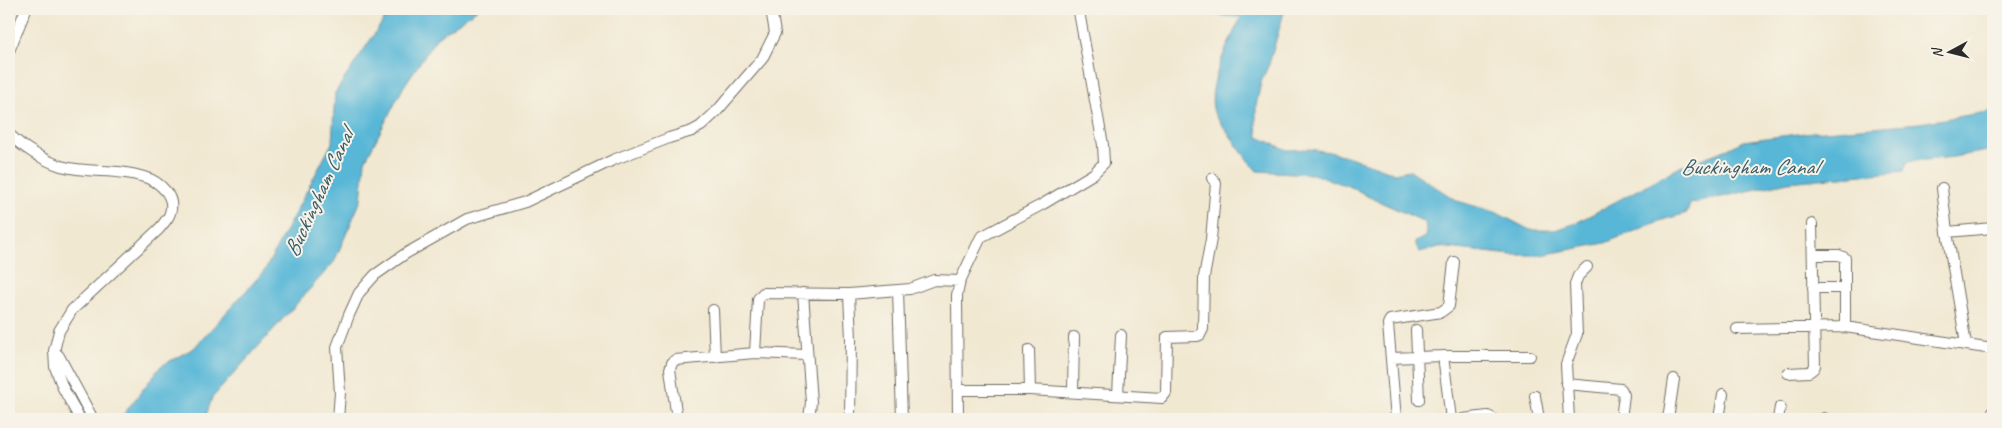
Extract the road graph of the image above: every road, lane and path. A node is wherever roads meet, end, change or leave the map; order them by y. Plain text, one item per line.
1 (26, 9) edge
2 (771, 9) edge
3 (1078, 12) dead end
4 (9, 51) edge
5 (9, 134) edge
6 (1212, 178) dead end
7 (1942, 188) dead end
8 (1812, 224) dead end
9 (1993, 228) edge
10 (1947, 232) junction
11 (1813, 255) junction
12 (1454, 262) dead end
13 (1587, 267) dead end
14 (960, 281) junction
15 (1813, 288) junction
16 (1844, 288) junction
17 (898, 290) junction
18 (803, 293) junction
19 (848, 294) junction
20 (713, 310) dead end
21 (1814, 327) junction
22 (1845, 327) junction
23 (1737, 329) dead end
24 (1416, 330) dead end
25 (1121, 335) dead end
26 (1074, 338) dead end
27 (1966, 344) junction
28 (1029, 350) dead end
29 (1993, 350) edge
30 (54, 351) junction
31 (755, 353) junction
32 (806, 355) junction
33 (1443, 356) junction
34 (1530, 356) dead end
35 (715, 357) junction
36 (1417, 357) junction
37 (1391, 358) junction
38 (1788, 373) dead end
39 (1674, 379) dead end
40 (1566, 384) junction
41 (958, 390) junction
42 (1030, 390) junction
43 (1073, 392) junction
44 (1723, 394) dead end
45 (1118, 395) junction
46 (1535, 396) dead end
47 (1419, 400) dead end
48 (1780, 407) dead end
49 (1993, 412) edge
50 (79, 418) edge
51 (93, 419) edge
52 (338, 419) edge
53 (677, 419) edge
54 (809, 419) edge
55 (850, 419) edge
56 (902, 419) edge
57 (958, 419) edge
58 (1396, 419) edge
59 (1452, 419) edge
60 (1463, 419) edge
61 (1494, 419) edge
62 (1538, 419) edge
63 (1569, 419) edge
64 (1621, 419) edge
65 (1668, 419) edge
66 (1719, 419) edge
67 (1778, 419) edge
68 (1992, 419) edge

1 - 4 street
2 - 52 street
3 - 14 street
5 - 30 street
6 - 45 street
7 - 10 street
8 - 11 street
9 - 10 street
10 - 27 street
11 - 15 street
11 - 16 street
12 - 37 street
13 - 40 street
14 - 17 street
14 - 41 street
15 - 16 street
15 - 21 street
16 - 22 street
17 - 19 street
17 - 56 street
18 - 19 street
18 - 31 street
18 - 32 street
19 - 55 street
20 - 35 street
21 - 22 street
21 - 23 street
21 - 38 street
22 - 27 street
24 - 36 street
25 - 45 street
26 - 43 street
27 - 29 street
28 - 42 street
30 - 50 street
30 - 51 street
31 - 32 street
31 - 35 street
32 - 54 street
33 - 34 street
33 - 36 street
33 - 59 street
35 - 53 street
36 - 37 street
36 - 47 street
37 - 58 street
39 - 65 street
40 - 63 street
40 - 64 street
41 - 42 street
41 - 57 street
42 - 43 street
43 - 45 street
44 - 66 street
46 - 62 street
48 - 67 street
49 - 68 street
60 - 61 street

